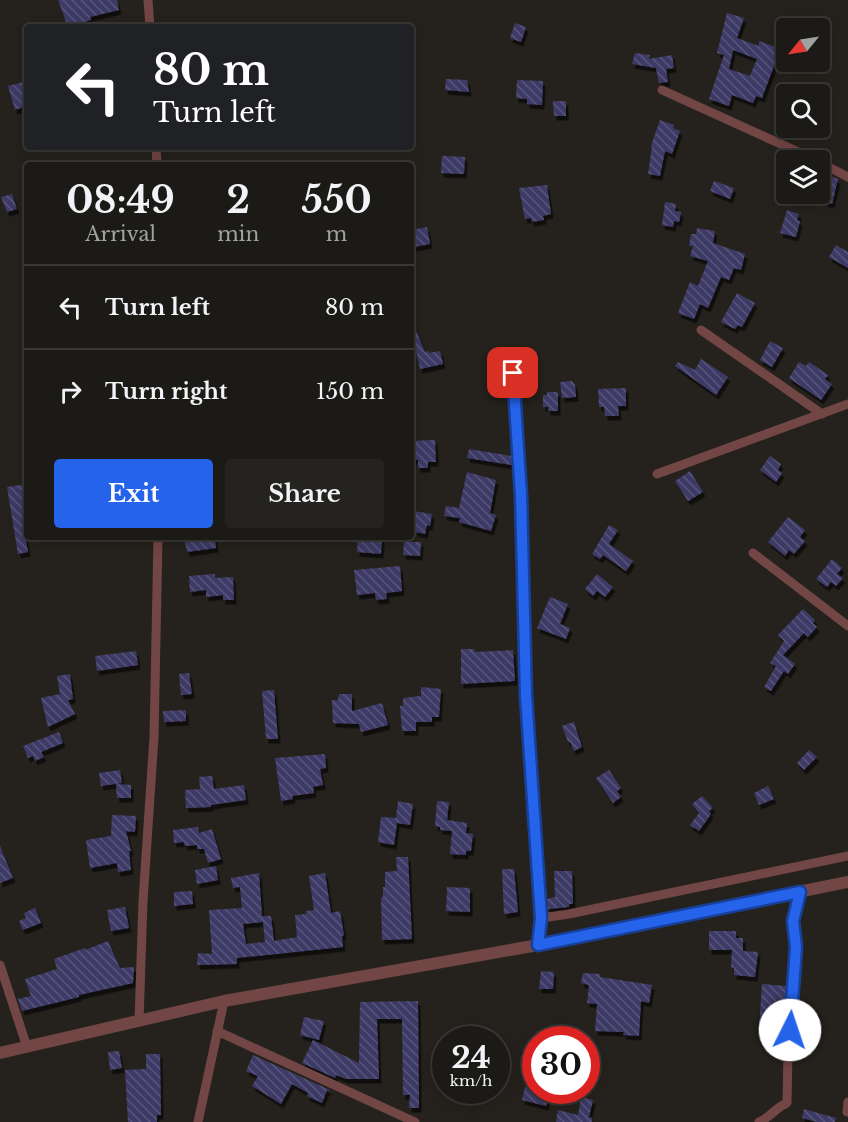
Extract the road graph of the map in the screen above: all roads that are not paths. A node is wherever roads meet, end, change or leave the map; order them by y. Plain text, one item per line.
1 (148, 0) edge
2 (150, 24) edge
3 (662, 90) dead end
4 (794, 150) edge
5 (830, 167) edge
6 (848, 177) edge
7 (701, 330) dead end
8 (513, 373) dead end
9 (848, 404) edge
10 (822, 414) junction
11 (657, 474) dead end
12 (158, 540) edge
13 (753, 554) dead end
14 (848, 626) edge
15 (848, 856) edge
16 (848, 882) edge
17 (800, 892) junction
18 (541, 918) junction
19 (538, 945) junction
20 (0, 964) edge
21 (224, 1001) junction
22 (139, 1022) junction
23 (217, 1031) junction
24 (27, 1047) junction
25 (0, 1053) edge
26 (198, 1122) edge
27 (415, 1122) edge
28 (759, 1122) edge

1 - 2 street
3 - 4 street
5 - 6 street
7 - 10 street
8 - 18 street
9 - 10 street
10 - 11 street
12 - 22 street
13 - 14 street
15 - 18 street
16 - 17 street
17 - 19 street
17 - 28 street
18 - 19 street
19 - 21 street
20 - 24 street
21 - 22 street
21 - 23 street
22 - 24 street
23 - 26 street
23 - 27 street
24 - 25 street

